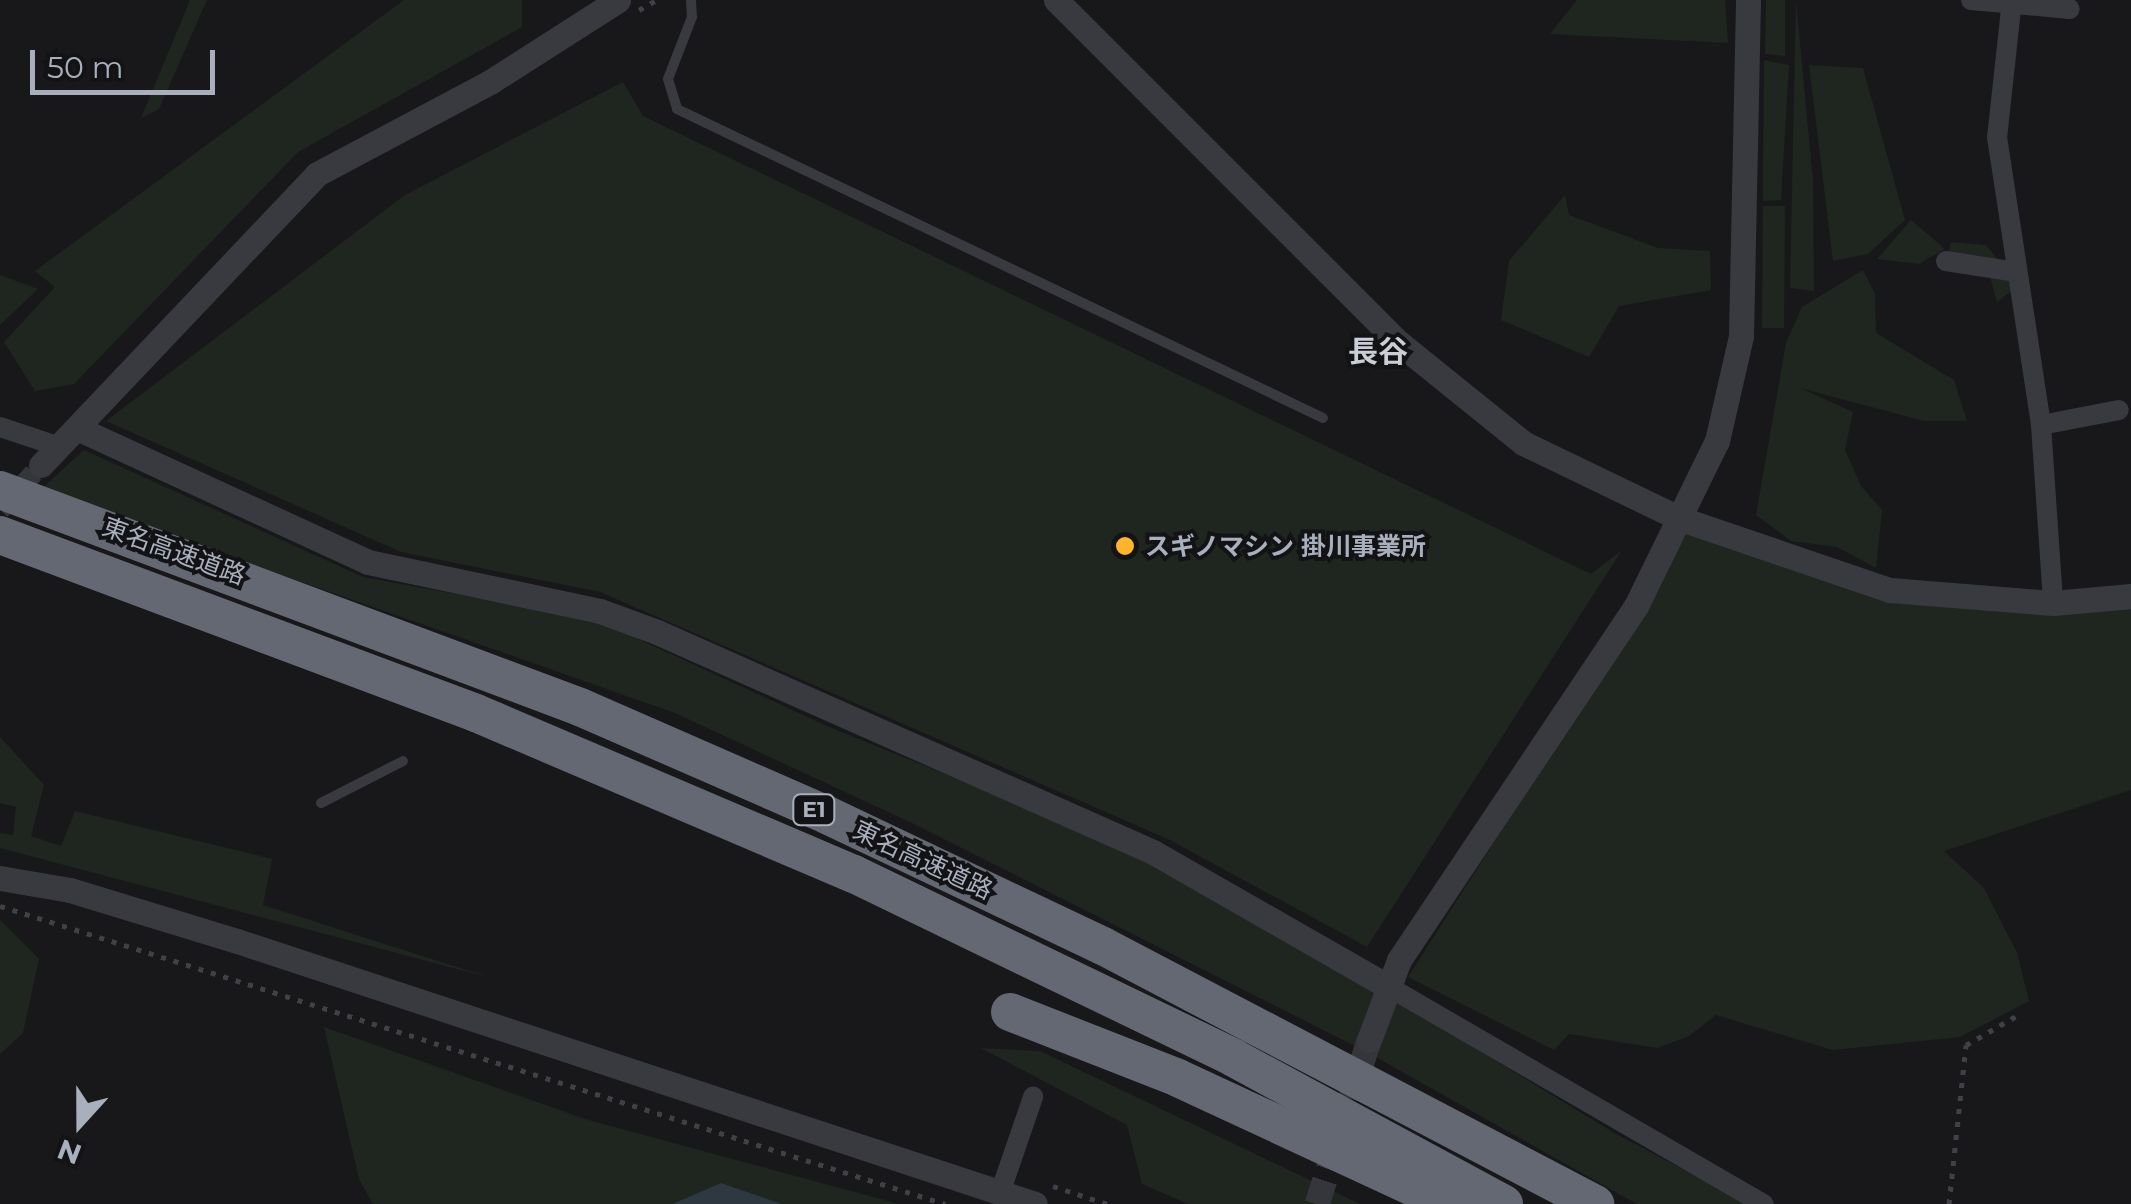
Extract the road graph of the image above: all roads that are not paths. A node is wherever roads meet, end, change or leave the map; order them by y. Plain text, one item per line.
1 (691, 0) edge
2 (1056, 0) edge
3 (1748, 0) edge
4 (1971, 0) edge
5 (2012, 4) edge
6 (622, 9) edge
7 (2070, 10) dead end
8 (1946, 260) dead end
9 (2018, 272) junction
10 (2119, 410) dead end
11 (1323, 418) dead end
12 (2041, 426) junction
13 (0, 427) edge
14 (79, 429) junction
15 (51, 456) joint
16 (0, 490) edge
17 (1681, 519) junction
18 (0, 535) edge
19 (2131, 596) edge
20 (2053, 603) junction
21 (403, 762) dead end
22 (321, 803) dead end
23 (0, 878) edge
24 (1389, 987) junction
25 (1010, 1012) dead end
26 (1369, 1040) tunnel mouth
27 (1033, 1097) dead end
28 (1000, 1193) junction
29 (1035, 1204) edge
30 (1449, 1204) edge
31 (1504, 1204) edge
32 (1595, 1204) edge
33 (1764, 1204) edge

1 - 11 lane
2 - 17 street
3 - 17 street
4 - 5 street
5 - 7 street
5 - 9 street
6 - 14 street
8 - 9 street
9 - 12 street
10 - 12 street
12 - 20 street
13 - 15 street
14 - 15 street
14 - 24 street
16 - 32 highway, 東名高速道路 / E1
17 - 20 street
17 - 24 street
18 - 31 highway, 東名高速道路 / E1
19 - 20 street
21 - 22 lane
23 - 28 street
24 - 26 street
24 - 33 street
25 - 30 highway
27 - 28 street
28 - 29 street

